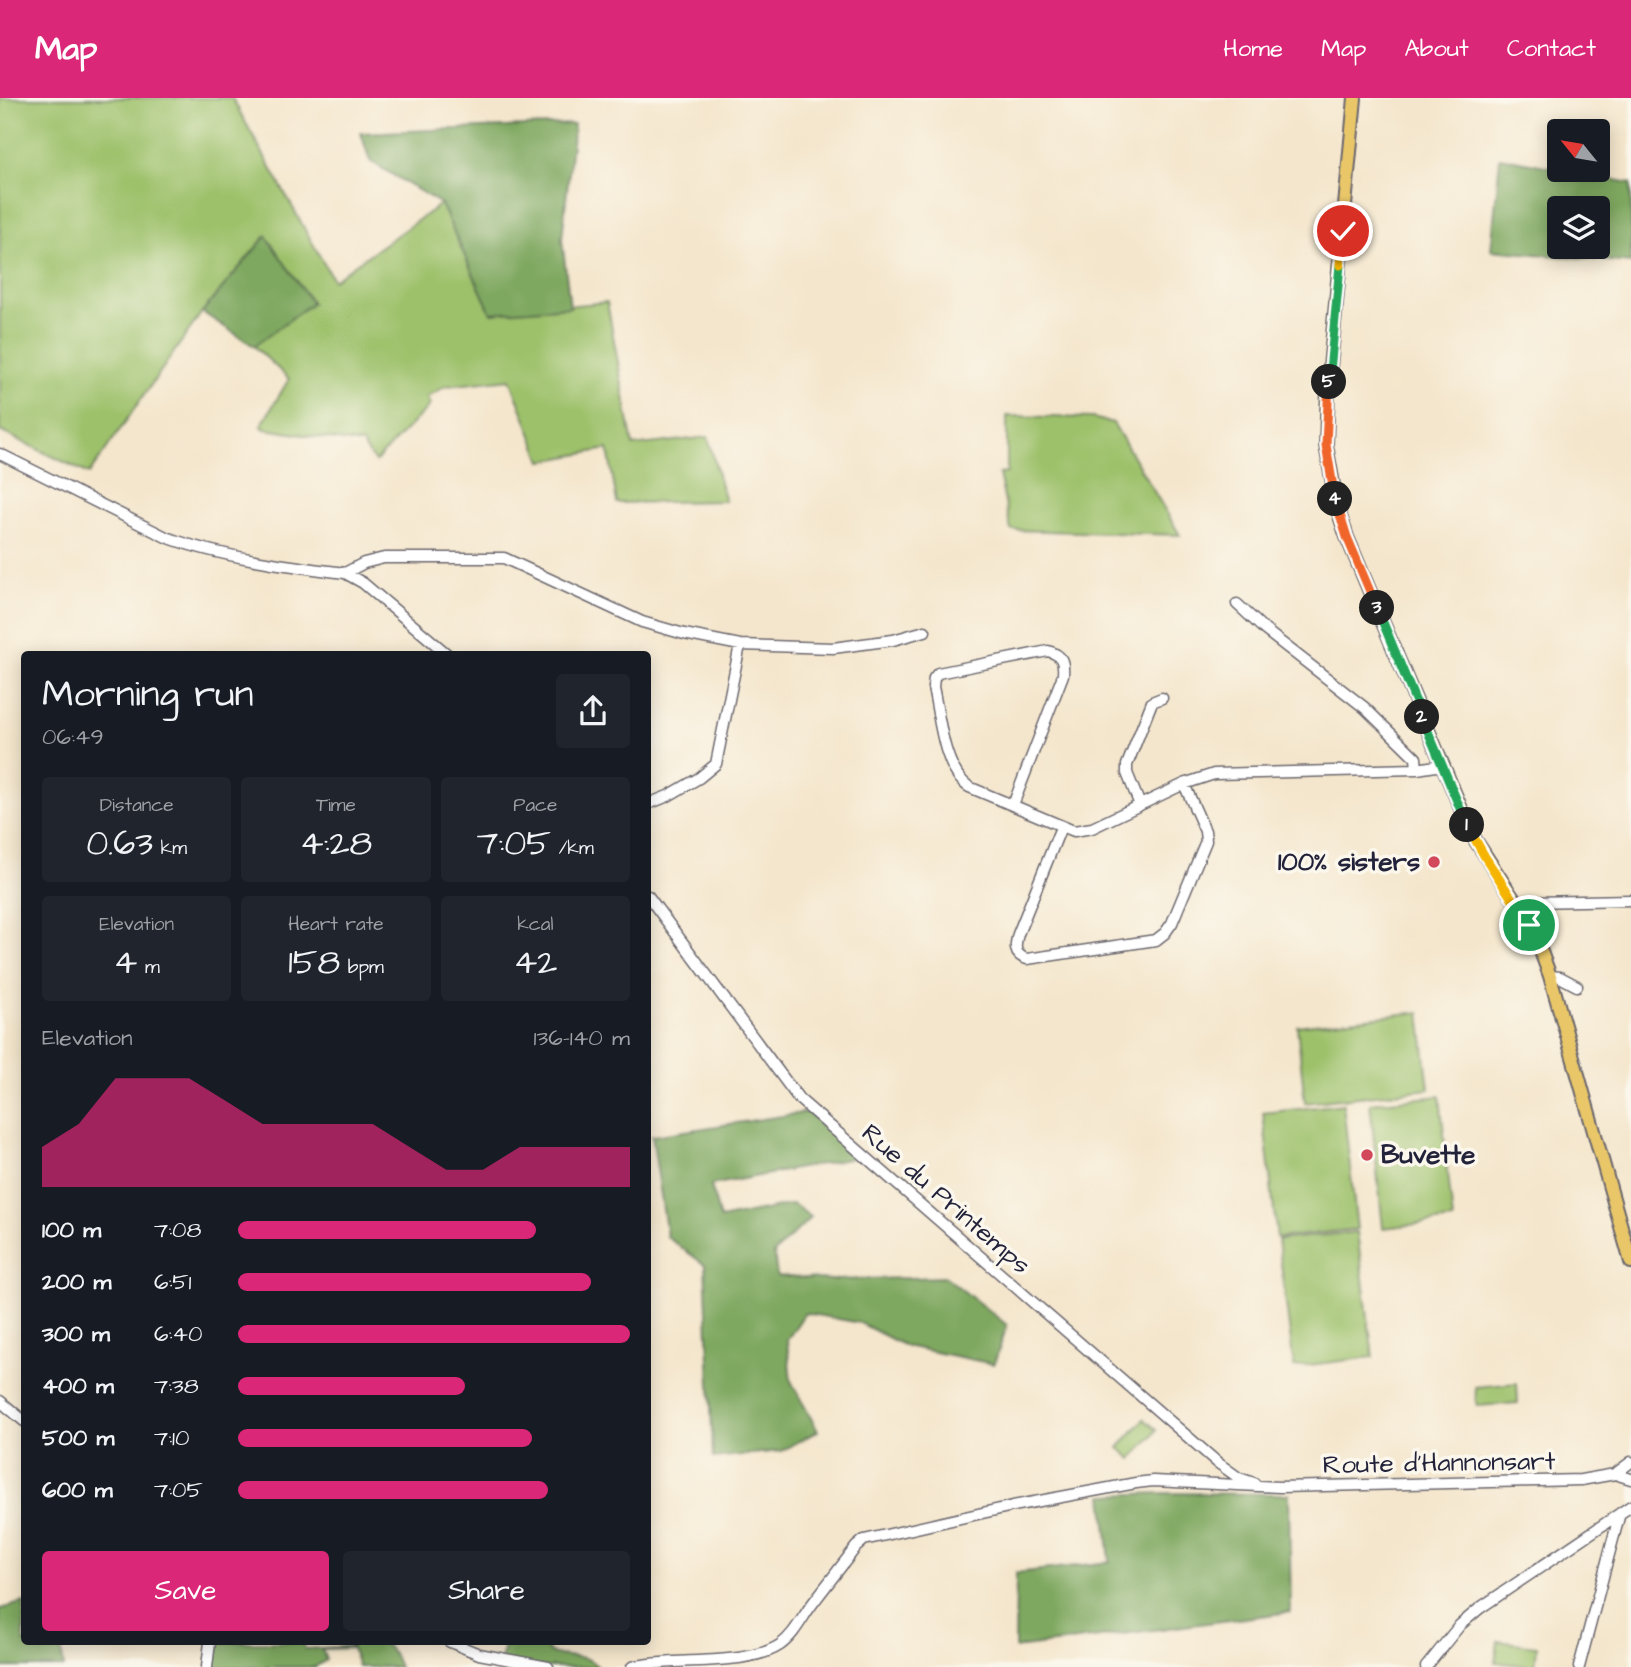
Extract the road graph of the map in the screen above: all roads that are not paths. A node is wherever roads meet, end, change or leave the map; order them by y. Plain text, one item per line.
1 (1355, 98) edge
2 (0, 454) edge
3 (345, 573) junction
4 (1237, 604) dead end
5 (925, 631) dead end
6 (740, 645) junction
7 (443, 651) edge
8 (1162, 698) dead end
9 (1442, 765) junction
10 (1417, 769) junction
11 (1184, 784) junction
12 (651, 803) edge
13 (1013, 805) junction
14 (1140, 805) junction
15 (1061, 827) junction
16 (651, 900) edge
17 (1631, 900) edge
18 (1520, 909) junction
19 (1550, 976) junction
20 (1577, 986) dead end
21 (1631, 1262) edge
22 (0, 1401) edge
23 (21, 1418) edge
24 (1631, 1462) edge
25 (1615, 1474) junction
26 (1631, 1479) edge
27 (1263, 1486) junction
28 (1631, 1506) edge
29 (1620, 1513) junction
30 (210, 1645) edge
31 (457, 1645) edge
32 (757, 1655) junction
33 (206, 1667) edge
34 (548, 1667) edge
35 (632, 1667) edge
36 (755, 1667) edge
37 (1426, 1667) edge
38 (1579, 1667) edge

1 - 9 main road
2 - 3 street
3 - 6 street
3 - 7 street
4 - 10 street
5 - 6 street
6 - 12 street
8 - 14 street
9 - 10 street
9 - 18 main road
10 - 11 street
11 - 14 street
11 - 15 street
13 - 13 street
13 - 15 street
14 - 15 street
16 - 27 street, Rue du Printemps
17 - 18 street
18 - 19 main road
19 - 20 street
19 - 21 main road
22 - 23 street
24 - 25 street, Route d'Hannonsart
25 - 26 street, Route d'Hannonsart
25 - 27 street, Route d'Hannonsart
27 - 32 street, Route d'Hannonsart
28 - 29 street
29 - 37 street
29 - 38 street
30 - 33 street
31 - 34 street
32 - 35 street
32 - 36 street

